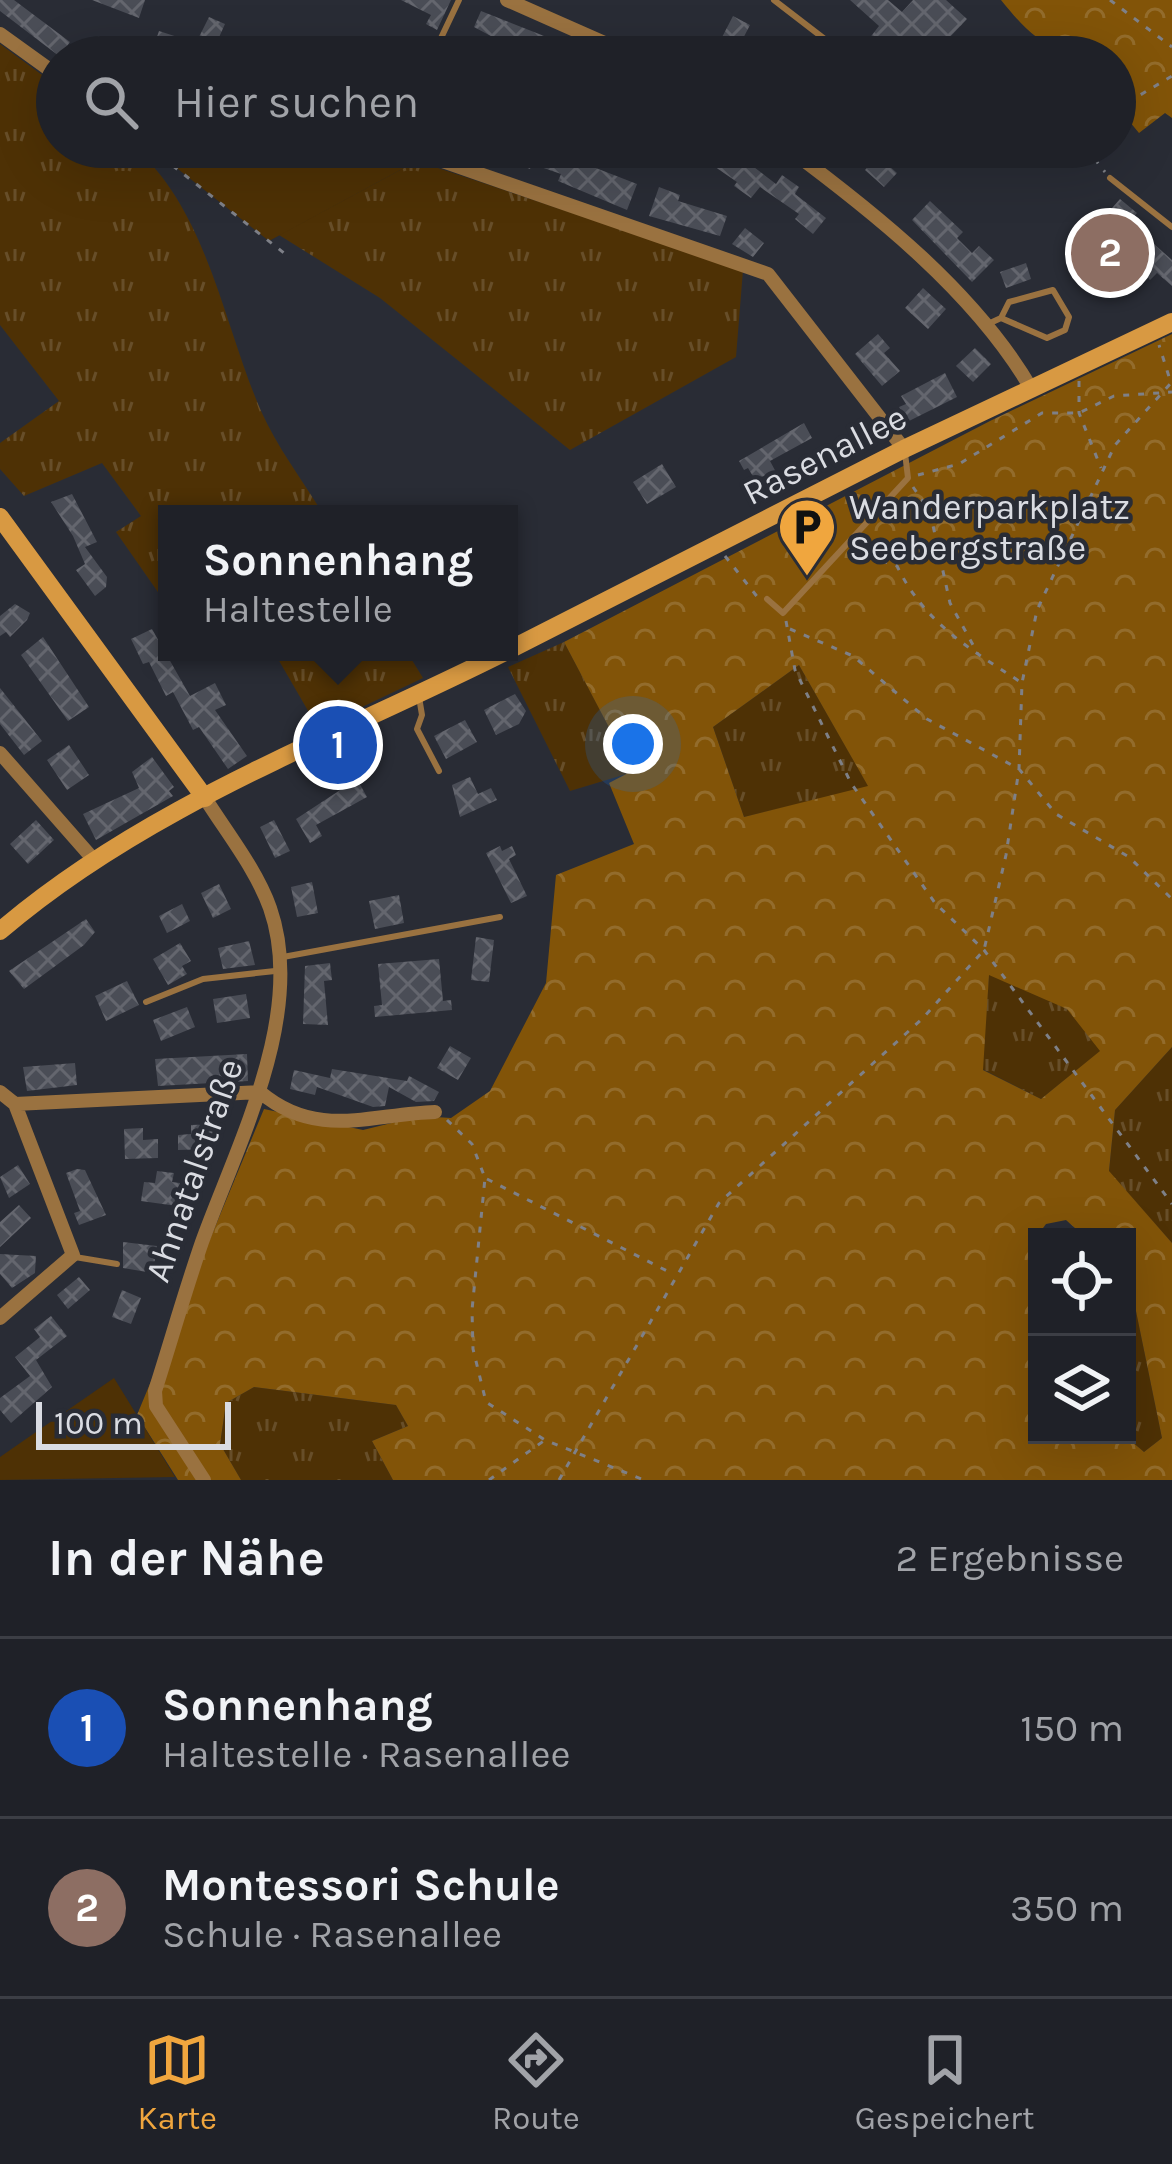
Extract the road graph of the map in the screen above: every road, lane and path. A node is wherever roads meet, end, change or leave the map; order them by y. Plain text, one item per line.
1 (459, 0) edge
2 (506, 0) edge
3 (774, 0) edge
4 (1110, 0) edge
5 (0, 34) edge
6 (442, 36) edge
7 (588, 36) edge
8 (821, 36) edge
9 (1171, 45) edge
10 (36, 60) edge
11 (1172, 76) edge
12 (1136, 97) edge
13 (175, 168) edge
14 (463, 168) edge
15 (812, 168) edge
16 (1102, 168) edge
17 (1110, 178) joint
18 (1172, 227) edge
19 (284, 253) dead end
20 (993, 321) junction
21 (1172, 322) edge
22 (1154, 332) junction
23 (1079, 368) junction
24 (1032, 390) junction
25 (1169, 392) edge
26 (1079, 413) junction
27 (904, 449) junction
28 (1102, 470) junction
29 (908, 478) junction
30 (800, 505) junction
31 (0, 517) edge
32 (6, 541) edge
33 (717, 545) junction
34 (842, 547) junction
35 (766, 599) joint
36 (518, 645) edge
37 (978, 654) junction
38 (486, 661) edge
39 (1022, 683) junction
40 (418, 693) junction
41 (0, 753) edge
42 (439, 770) dead end
43 (1018, 770) junction
44 (205, 798) junction
45 (94, 860) junction
46 (1172, 899) edge
47 (500, 917) dead end
48 (0, 931) edge
49 (984, 950) junction
50 (279, 964) junction
51 (146, 1002) dead end
52 (0, 1092) edge
53 (260, 1092) junction
54 (15, 1104) junction
55 (435, 1112) joint
56 (485, 1178) junction
57 (1172, 1204) edge
58 (73, 1255) junction
59 (117, 1264) dead end
60 (674, 1275) junction
61 (0, 1318) edge
62 (545, 1439) junction
63 (572, 1452) junction
64 (204, 1480) edge
65 (489, 1480) edge
66 (559, 1480) edge
67 (644, 1480) edge

1 - 6 lane
2 - 7 street
3 - 8 lane
4 - 9 path
5 - 10 street
11 - 12 path
13 - 19 path
14 - 27 street
15 - 20 street
16 - 17 path
17 - 18 lane
20 - 20 lane
20 - 24 street
21 - 22 main road, Rasenallee
22 - 23 main road, Rasenallee
22 - 25 path
23 - 24 main road, Rasenallee
23 - 26 path
24 - 27 main road, Rasenallee
25 - 26 path
25 - 28 path
26 - 28 path
26 - 29 path
27 - 29 lane
27 - 30 main road, Rasenallee
28 - 39 path
29 - 34 lane
29 - 37 path
30 - 33 main road, Rasenallee
30 - 34 path
31 - 32 main road, Ahnatalstraße
32 - 44 main road, Ahnatalstraße
33 - 35 path
33 - 36 main road, Rasenallee
34 - 35 lane
34 - 37 path
37 - 39 path
38 - 40 main road, Rasenallee
39 - 43 path
40 - 42 lane
40 - 44 main road, Rasenallee
41 - 45 street
43 - 46 path
43 - 49 path
43 - 49 path
44 - 45 main road, Rasenallee
44 - 50 street, Ahnatalstraße
45 - 48 main road, Rasenallee
47 - 50 lane
49 - 57 path
49 - 60 path
50 - 51 lane
50 - 53 street, Ahnatalstraße
52 - 54 street
53 - 54 street
53 - 55 street
53 - 64 street, Ahnatalstraße
54 - 58 street
55 - 56 path
56 - 60 path
56 - 62 path
58 - 59 lane
58 - 61 street
60 - 63 path
62 - 63 path
62 - 65 path
63 - 66 path
63 - 67 path

